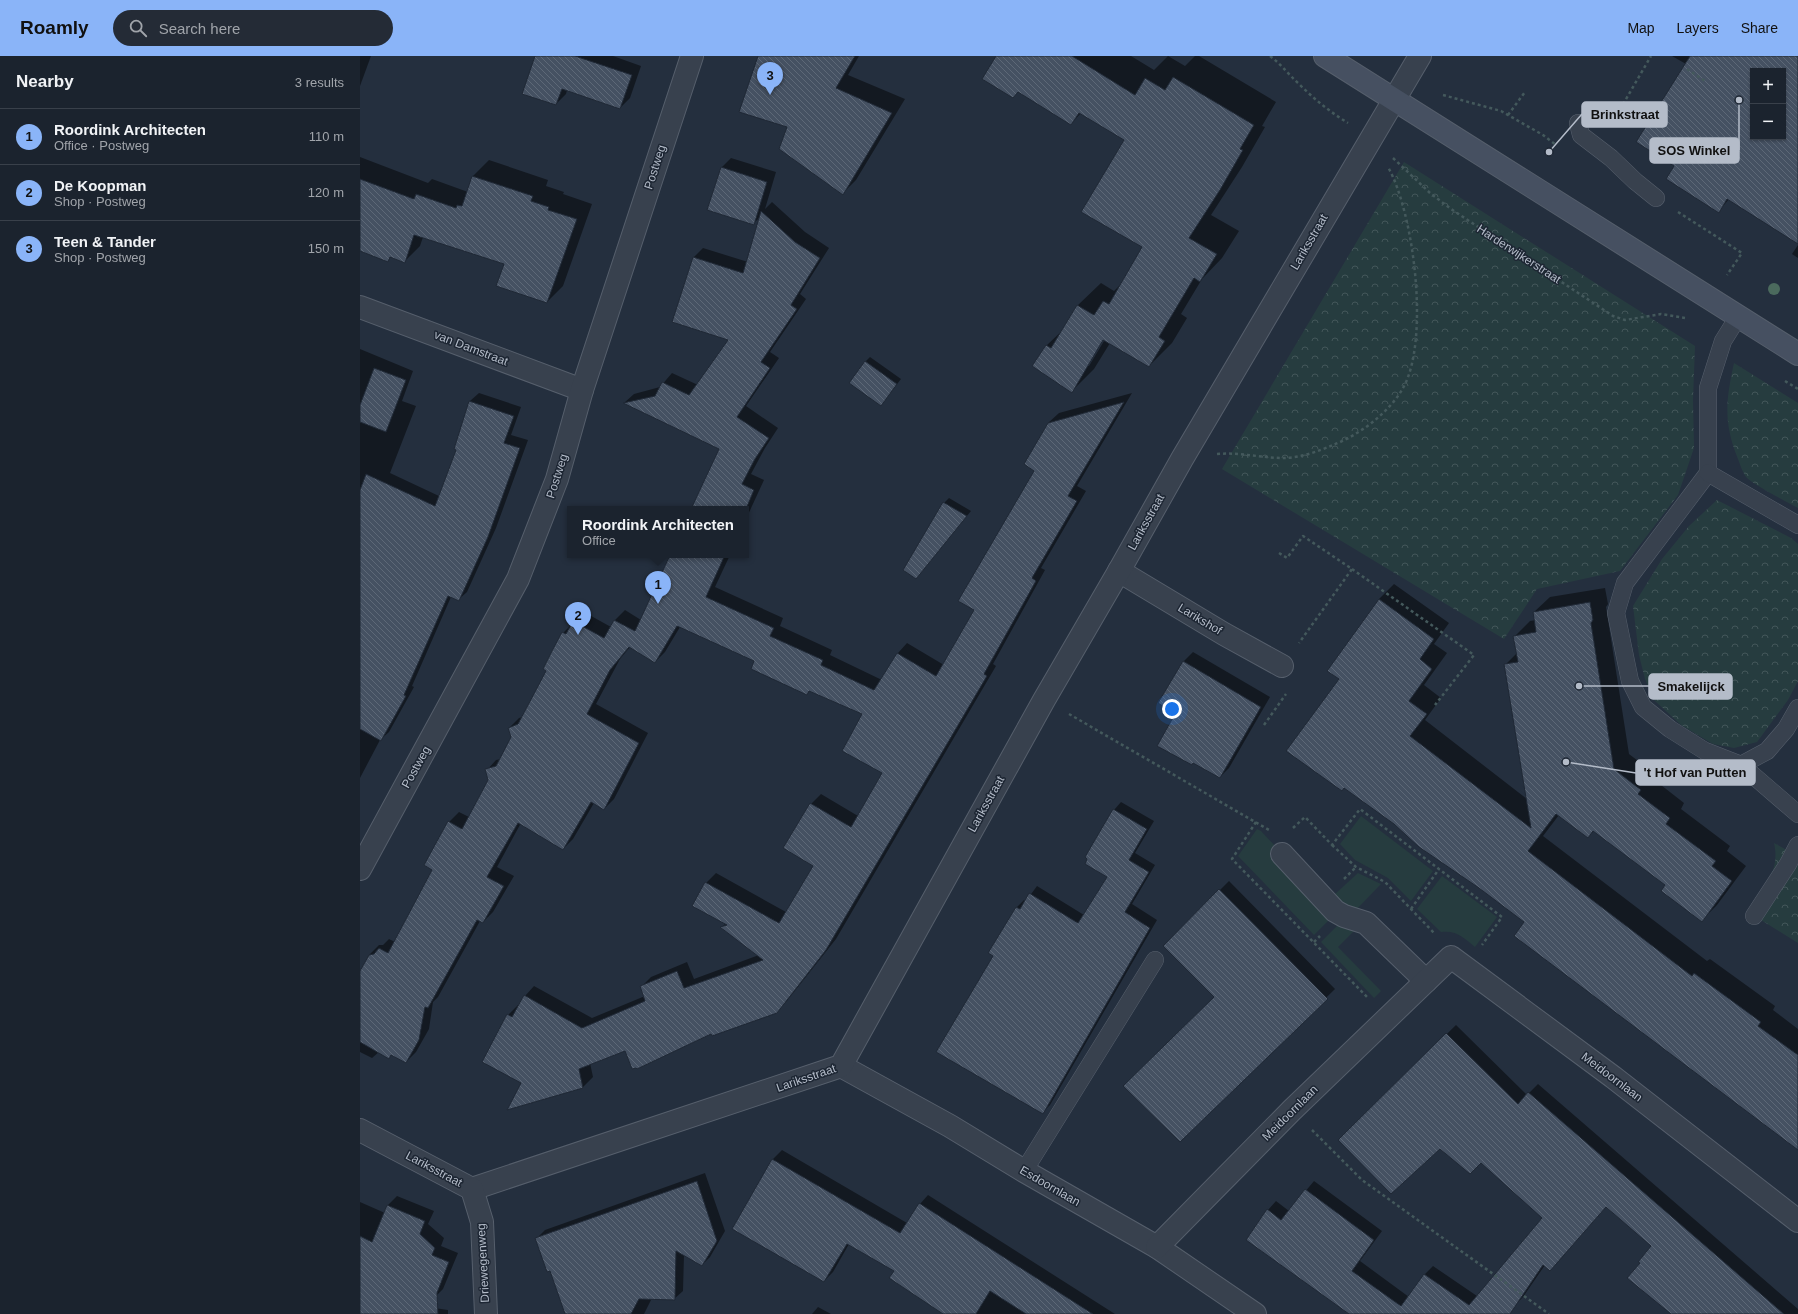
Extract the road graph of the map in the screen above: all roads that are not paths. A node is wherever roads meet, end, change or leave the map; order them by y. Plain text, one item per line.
1 (692, 56) edge
2 (1325, 56) edge
3 (1415, 64) edge
4 (1394, 98) junction
5 (1578, 123) dead end
6 (1656, 198) road end
7 (360, 307) edge
8 (1738, 317) junction
9 (1798, 354) edge
10 (582, 390) junction
11 (1708, 473) junction
12 (1798, 525) edge
13 (1119, 571) junction
14 (1282, 666) road end
15 (1798, 708) edge
16 (1741, 765) junction
17 (1798, 814) edge
18 (1798, 845) edge
19 (1281, 848) road end
20 (360, 869) edge
21 (1754, 916) dead end
22 (1155, 960) dead end
23 (1426, 981) junction
24 (841, 1066) junction
25 (360, 1130) edge
26 (1024, 1170) junction
27 (472, 1189) junction
28 (1798, 1221) edge
29 (1157, 1247) junction
30 (486, 1314) edge
31 (1254, 1314) edge

1 - 10 street, Postweg
2 - 4 main road
3 - 4 street, Lariksstraat
4 - 8 main road
4 - 13 street, Lariksstraat
5 - 6 lane
7 - 10 street, van Damstraat
8 - 9 main road
8 - 11 lane
10 - 20 street, Postweg
11 - 12 lane
11 - 16 lane
13 - 14 street, Larikshof
13 - 24 street, Lariksstraat
15 - 16 lane
16 - 17 lane
18 - 21 lane
19 - 23 street
22 - 26 lane
23 - 28 street, Meidoornlaan
23 - 29 street, Meidoornlaan
24 - 26 street, Esdoornlaan
24 - 27 street, Lariksstraat
25 - 27 street, Lariksstraat
26 - 29 street, Esdoornlaan
27 - 30 street, Driewegenweg
29 - 31 street, Esdoornlaan

